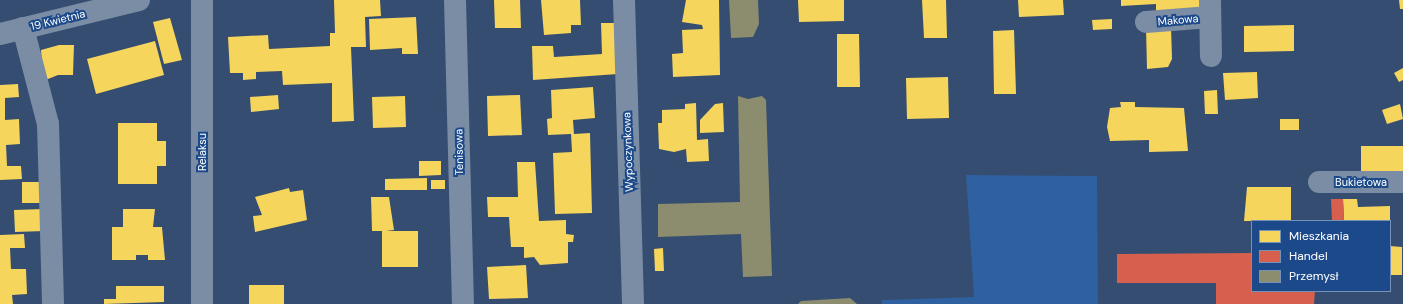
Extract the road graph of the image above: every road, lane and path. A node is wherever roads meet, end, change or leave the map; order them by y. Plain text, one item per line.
1 (139, 0) edge
2 (202, 0) edge
3 (455, 0) edge
4 (624, 0) edge
5 (1210, 8) edge
6 (1146, 22) dead end
7 (23, 28) junction
8 (0, 34) edge
9 (1211, 56) dead end
10 (1318, 182) dead end
11 (1403, 182) edge
12 (53, 304) edge
13 (202, 304) edge
14 (463, 304) edge
15 (633, 304) edge

1 - 7 street, 19 Kwietnia
2 - 13 street, Relaksu
3 - 14 street, Tenisowa
4 - 15 street, Wypoczynkowa
5 - 6 street, Makowa
5 - 9 street, Makowa
7 - 8 street, 19 Kwietnia
7 - 12 street
10 - 11 street, Bukietowa

